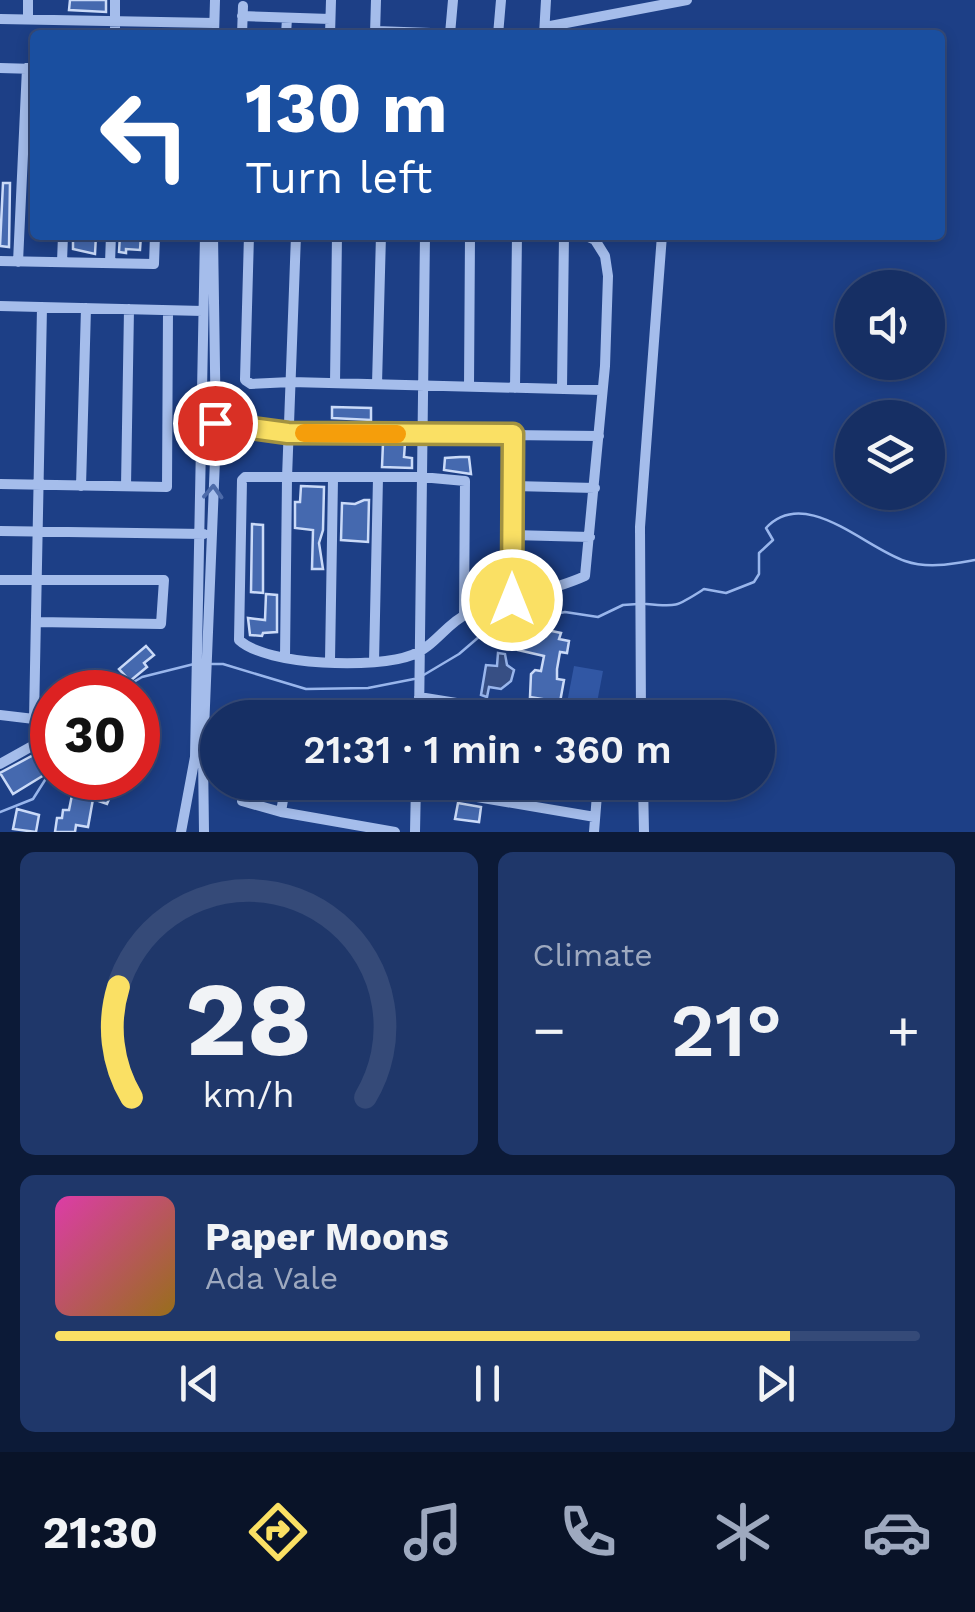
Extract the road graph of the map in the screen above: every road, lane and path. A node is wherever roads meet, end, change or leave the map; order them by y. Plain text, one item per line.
1 (28, 0) edge
2 (115, 0) edge
3 (216, 0) edge
4 (331, 0) edge
5 (376, 0) edge
6 (453, 0) edge
7 (501, 0) edge
8 (546, 0) edge
9 (687, 0) edge
10 (287, 18) junction
11 (330, 19) junction
12 (0, 20) edge
13 (28, 20) junction
14 (114, 22) junction
15 (214, 29) edge
16 (115, 30) edge
17 (242, 30) edge
18 (286, 30) edge
19 (330, 30) edge
20 (376, 30) edge
21 (450, 30) edge
22 (498, 30) edge
23 (544, 30) edge
24 (549, 30) edge
25 (0, 68) edge
26 (30, 68) edge
27 (30, 83) edge
28 (64, 240) edge
29 (111, 240) edge
30 (155, 240) edge
31 (205, 240) edge
32 (213, 240) edge
33 (249, 240) edge
34 (296, 240) edge
35 (338, 240) edge
36 (381, 240) edge
37 (425, 240) edge
38 (470, 240) edge
39 (517, 240) edge
40 (564, 240) edge
41 (595, 240) edge
42 (662, 240) edge
43 (0, 262) edge
44 (18, 262) junction
45 (62, 262) junction
46 (110, 263) junction
47 (0, 306) edge
48 (42, 306) junction
49 (86, 308) junction
50 (129, 309) junction
51 (168, 311) junction
52 (203, 311) junction
53 (290, 382) junction
54 (335, 383) junction
55 (378, 384) junction
56 (426, 386) junction
57 (469, 386) junction
58 (515, 388) junction
59 (562, 389) junction
60 (601, 390) junction
61 (215, 429) junction
62 (288, 433) junction
63 (423, 434) junction
64 (513, 434) junction
65 (599, 436) junction
66 (422, 476) junction
67 (287, 478) junction
68 (378, 478) junction
69 (333, 479) junction
70 (0, 484) edge
71 (38, 485) junction
72 (81, 486) junction
73 (126, 486) junction
74 (514, 486) junction
75 (595, 488) junction
76 (0, 532) edge
77 (38, 532) junction
78 (198, 534) junction
79 (211, 534) junction
80 (512, 534) junction
81 (590, 538) junction
82 (0, 580) edge
83 (37, 580) junction
84 (512, 600) junction
85 (464, 615) junction
86 (37, 622) junction
87 (196, 627) junction
88 (209, 628) junction
89 (419, 652) junction
90 (285, 658) junction
91 (202, 659) junction
92 (330, 661) junction
93 (374, 662) junction
94 (419, 693) junction
95 (419, 700) edge
96 (456, 700) edge
97 (641, 700) edge
98 (0, 715) edge
99 (30, 747) edge
100 (199, 756) junction
101 (0, 764) edge
102 (283, 800) edge
103 (416, 800) edge
104 (500, 800) edge
105 (596, 800) edge
106 (643, 800) edge
107 (242, 801) dead end
108 (281, 812) junction
109 (595, 817) junction
110 (181, 832) edge
111 (204, 832) edge
112 (395, 832) edge
113 (415, 832) edge
114 (594, 832) edge
115 (644, 832) edge

1 - 13 street
2 - 14 street
3 - 15 street
4 - 11 street
5 - 20 street
6 - 21 street
7 - 22 street
8 - 23 street
9 - 24 street
10 - 11 street
10 - 17 street
10 - 18 street
11 - 19 street
12 - 13 street
13 - 14 street
14 - 15 street
14 - 16 street
25 - 26 street
27 - 44 street
28 - 45 street
29 - 46 street
30 - 46 street
31 - 52 street
32 - 61 street
33 - 53 street
34 - 53 street
35 - 54 street
36 - 55 street
37 - 56 street
38 - 57 street
39 - 58 street
40 - 59 street
41 - 60 street
42 - 97 street
43 - 44 street
44 - 45 street
45 - 46 street
47 - 48 street
48 - 49 street
48 - 71 street
49 - 50 street
49 - 72 street
50 - 51 street
50 - 73 street
51 - 52 street
51 - 73 street
52 - 78 street
53 - 54 street
53 - 62 street
54 - 55 street
55 - 56 street
56 - 57 street
56 - 63 street
57 - 58 street
58 - 59 street
59 - 60 street
60 - 65 street
61 - 62 street
79 -> 61 street
62 - 63 street
62 - 67 street
63 - 64 street
63 - 66 street
64 - 65 street
64 - 74 street
65 - 75 street
66 - 68 street
66 - 85 street
66 - 89 street
67 - 69 street
67 - 90 street
67 - 90 street
68 - 69 street
68 - 93 street
69 - 92 street
70 - 71 street
71 - 72 street
71 - 77 street
72 - 73 street
74 - 75 street
74 - 80 street
75 - 81 street
76 - 77 street
77 - 78 street
77 - 83 street
78 - 79 street
78 - 87 street
79 - 88 street
80 - 81 street
80 - 84 street
81 - 84 street
82 - 83 street
83 - 86 street
83 - 86 street
84 - 85 street
85 - 89 street
86 - 98 street
87 - 88 street
87 - 91 street
88 - 91 street
89 - 93 street
89 - 94 street
90 - 92 street
91 - 100 street
92 - 93 street
94 - 95 street
94 - 96 street
99 - 101 street
100 - 110 street
100 - 111 street
102 - 108 street
103 - 113 street
104 - 109 street
105 - 109 street
106 - 115 street
107 - 108 street
108 - 112 street
109 - 114 street

